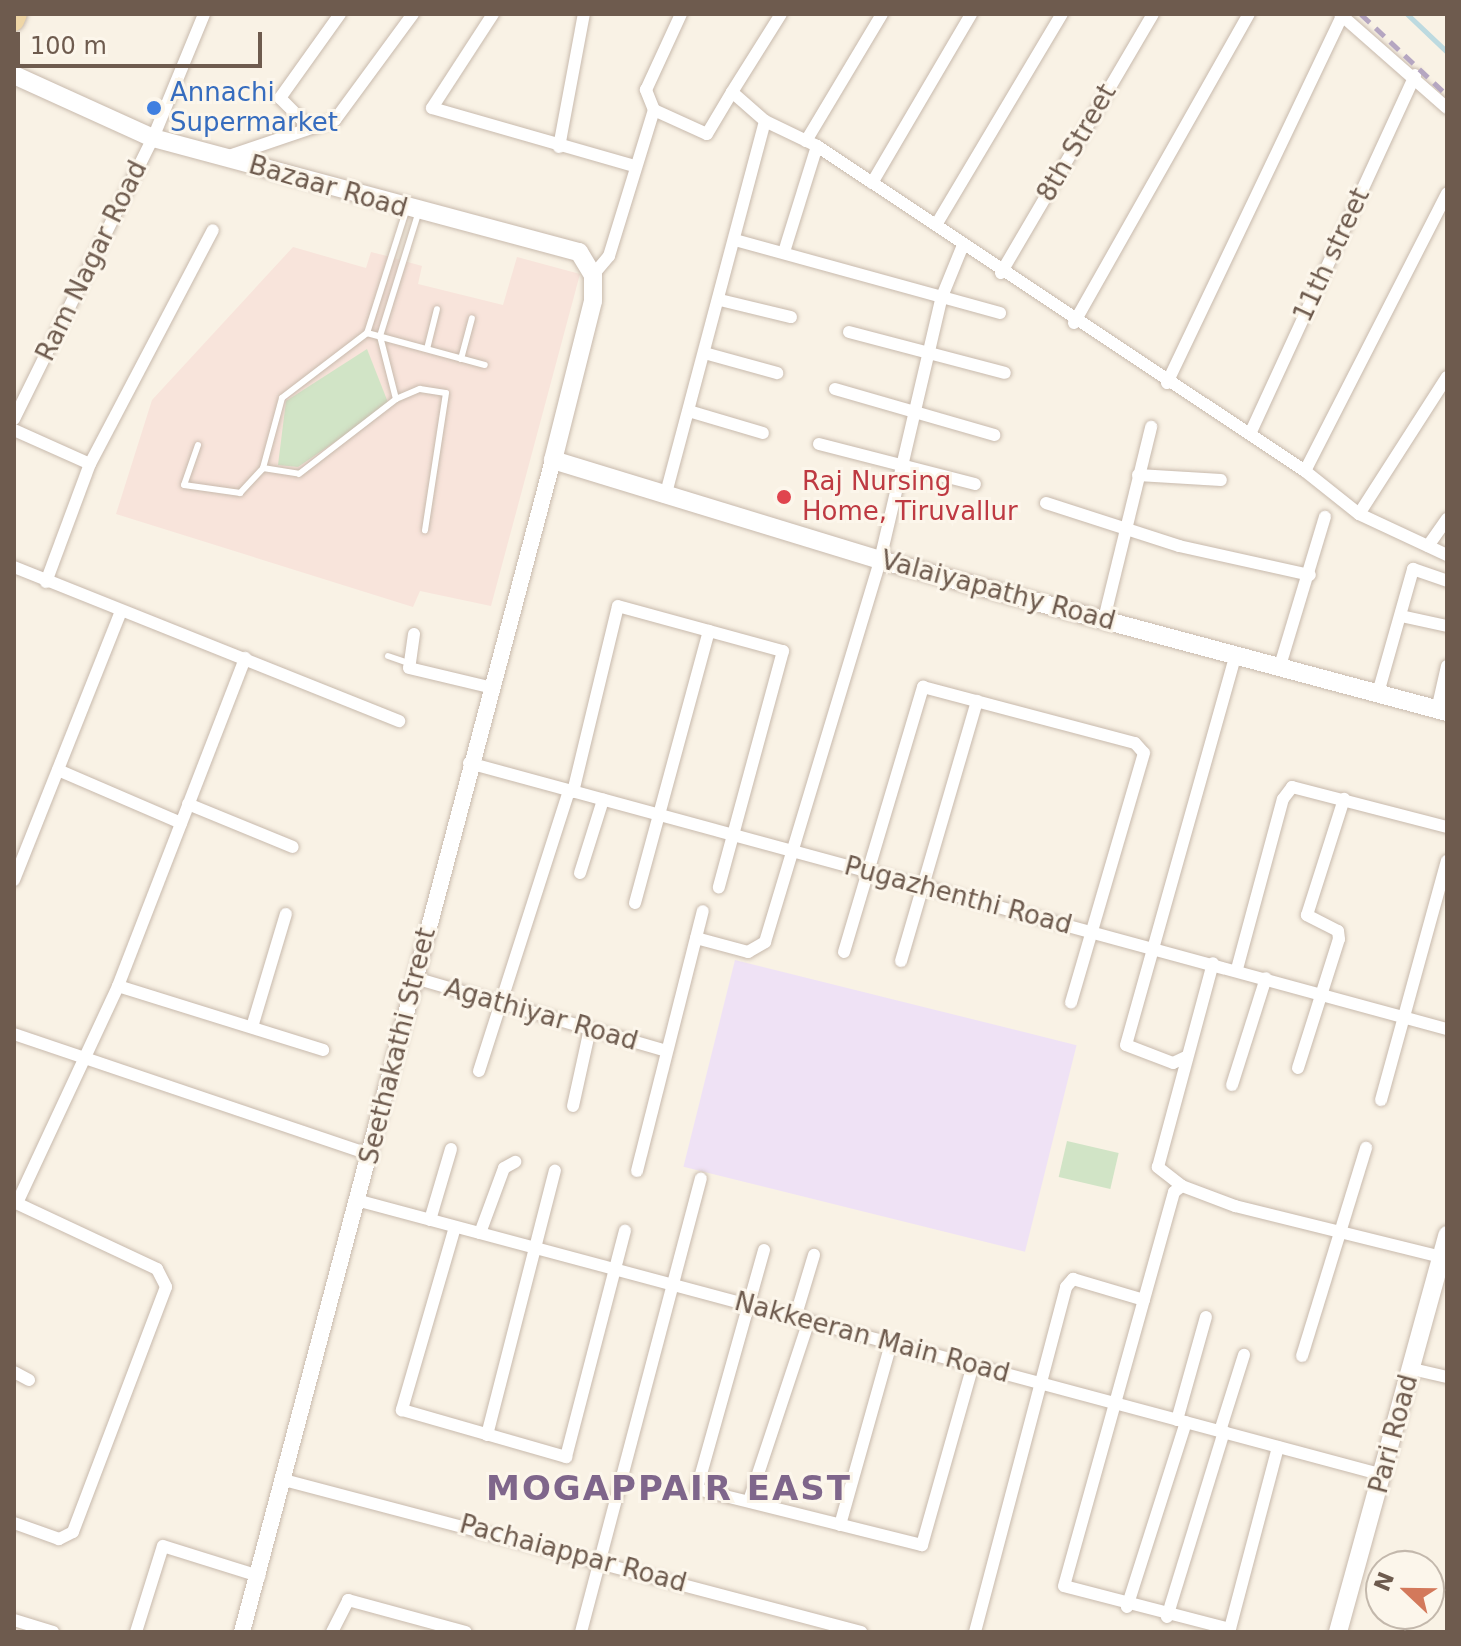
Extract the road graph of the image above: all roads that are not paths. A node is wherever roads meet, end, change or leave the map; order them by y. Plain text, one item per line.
1 (17, 14) edge
2 (204, 14) edge
3 (340, 14) edge
4 (413, 14) edge
5 (493, 14) edge
6 (584, 14) edge
7 (681, 14) edge
8 (781, 14) edge
9 (882, 14) edge
10 (971, 14) edge
11 (1062, 14) edge
12 (1153, 14) edge
13 (1249, 14) edge
14 (1341, 15) edge
15 (14, 21) edge
16 (14, 75) edge
17 (1415, 75) junction
18 (732, 92) junction
19 (1447, 108) edge
20 (654, 110) junction
21 (765, 121) junction
22 (309, 127) junction
23 (153, 138) junction
24 (811, 143) junction
25 (559, 147) junction
26 (226, 157) junction
27 (634, 166) junction
28 (872, 183) junction
29 (1447, 193) edge
30 (412, 213) junction
31 (936, 225) junction
32 (213, 230) dead end
33 (735, 240) junction
34 (963, 245) junction
35 (784, 252) junction
36 (1001, 273) junction
37 (593, 275) junction
38 (941, 299) junction
39 (720, 300) junction
40 (437, 309) dead end
41 (1000, 313) dead end
42 (791, 317) dead end
43 (472, 318) dead end
44 (1074, 323) junction
45 (849, 332) dead end
46 (367, 333) junction
47 (380, 336) junction
48 (427, 349) junction
49 (928, 352) junction
50 (708, 354) junction
51 (461, 359) junction
52 (485, 365) dead end
53 (777, 373) dead end
54 (1005, 373) dead end
55 (1447, 377) edge
56 (1167, 383) junction
57 (835, 389) dead end
58 (396, 399) junction
59 (692, 412) junction
60 (915, 412) junction
61 (14, 419) edge
62 (1151, 427) dead end
63 (14, 430) edge
64 (763, 433) dead end
65 (1250, 434) junction
66 (994, 435) dead end
67 (819, 444) dead end
68 (198, 445) dead end
69 (553, 460) junction
70 (90, 464) junction
71 (902, 466) junction
72 (263, 468) junction
73 (1305, 471) junction
74 (1138, 475) junction
75 (1221, 480) dead end
76 (975, 484) dead end
77 (665, 497) junction
78 (1046, 503) dead end
79 (1359, 514) junction
80 (1325, 517) dead end
81 (1447, 519) edge
82 (1125, 524) junction
83 (425, 530) dead end
84 (1428, 546) junction
85 (1447, 555) edge
86 (880, 560) junction
87 (14, 567) edge
88 (1310, 575) junction
89 (1447, 581) edge
90 (46, 582) junction
91 (120, 614) junction
92 (1401, 616) junction
93 (1104, 619) junction
94 (1447, 626) edge
95 (709, 631) junction
96 (414, 634) dead end
97 (1236, 654) junction
98 (388, 656) dead end
99 (245, 658) junction
100 (405, 662) junction
101 (1447, 666) edge
102 (1279, 669) junction
103 (489, 687) junction
104 (1378, 693) junction
105 (977, 701) junction
106 (1442, 711) edge
107 (399, 721) dead end
108 (469, 763) junction
109 (58, 770) junction
110 (571, 792) junction
111 (1344, 799) junction
112 (603, 800) junction
113 (188, 804) junction
114 (657, 814) junction
115 (181, 823) junction
116 (1447, 827) edge
117 (733, 835) junction
118 (293, 847) dead end
119 (791, 853) junction
120 (1447, 861) edge
121 (867, 870) junction
122 (580, 873) dead end
123 (14, 880) edge
124 (921, 883) junction
125 (719, 887) dead end
126 (635, 903) dead end
127 (703, 911) dead end
128 (286, 914) dead end
129 (1089, 931) junction
130 (696, 938) junction
131 (1159, 948) junction
132 (844, 952) dead end
133 (901, 961) dead end
134 (1213, 963) junction
135 (1237, 969) junction
136 (415, 978) junction
137 (1266, 978) junction
138 (118, 986) junction
139 (1321, 995) junction
140 (501, 1003) junction
141 (1071, 1003) dead end
142 (1406, 1017) junction
143 (252, 1027) junction
144 (590, 1029) junction
145 (1447, 1029) edge
146 (14, 1034) edge
147 (323, 1050) dead end
148 (667, 1051) junction
149 (1186, 1057) junction
150 (84, 1062) junction
151 (1298, 1068) dead end
152 (479, 1071) dead end
153 (1232, 1085) dead end
154 (1381, 1100) dead end
155 (573, 1106) dead end
156 (1366, 1148) dead end
157 (451, 1149) dead end
158 (372, 1155) junction
159 (515, 1162) dead end
160 (555, 1171) dead end
161 (637, 1171) dead end
162 (701, 1179) dead end
163 (1182, 1186) junction
164 (360, 1201) junction
165 (15, 1202) edge
166 (430, 1220) junction
167 (455, 1227) junction
168 (625, 1231) dead end
169 (480, 1233) junction
170 (1340, 1233) junction
171 (1447, 1235) edge
172 (537, 1249) junction
173 (764, 1250) dead end
174 (814, 1255) dead end
175 (1441, 1257) junction
176 (616, 1270) junction
177 (674, 1285) junction
178 (1144, 1300) junction
179 (748, 1305) junction
180 (1206, 1317) dead end
181 (795, 1318) junction
182 (809, 1321) junction
183 (891, 1343) junction
184 (1244, 1355) dead end
185 (1302, 1356) dead end
186 (973, 1365) junction
187 (1412, 1369) junction
188 (14, 1372) edge
189 (1447, 1377) edge
190 (29, 1380) dead end
191 (1042, 1384) junction
192 (1117, 1404) junction
193 (1182, 1421) junction
194 (1222, 1432) junction
195 (487, 1435) junction
196 (1278, 1447) junction
197 (1383, 1475) junction
198 (284, 1480) junction
199 (749, 1501) junction
200 (14, 1523) edge
201 (840, 1525) junction
202 (601, 1560) junction
203 (259, 1576) junction
204 (1127, 1607) junction
205 (1167, 1617) junction
206 (14, 1620) edge
207 (434, 1628) edge
208 (1343, 1631) edge
209 (53, 1632) edge
210 (136, 1632) edge
211 (242, 1632) edge
212 (332, 1632) edge
213 (466, 1632) edge
214 (581, 1632) edge
215 (861, 1632) edge
216 (975, 1632) edge

1 - 15 main road
2 - 23 street, Ram Nagar Road
3 - 22 street
4 - 22 street
5 - 25 street
6 - 25 street
7 - 20 street
8 - 18 street
9 - 24 street
10 - 28 street
11 - 31 street
12 - 36 street, 8th Street
13 - 44 street
14 - 17 street
14 - 56 street
16 - 23 main road, Bazaar Road
17 - 19 street
17 - 65 street, 11th street
18 - 20 street
18 - 21 street
20 - 27 street
21 - 24 street
21 - 33 street
22 - 26 street
23 - 26 main road, Bazaar Road
23 - 61 street, Ram Nagar Road
24 - 28 street
24 - 35 street
25 - 27 street
26 - 30 main road, Bazaar Road
27 - 37 street
28 - 31 street
29 - 73 street
30 - 37 main road, Bazaar Road
30 - 46 lane
30 - 47 lane
31 - 34 street
32 - 70 street
33 - 35 street
33 - 39 street
34 - 36 street
34 - 38 street
35 - 38 street
36 - 44 street
37 - 69 main road
38 - 41 street
38 - 49 street
39 - 42 street
39 - 50 street
40 - 48 lane
43 - 51 lane
44 - 56 street
45 - 49 street
46 - 47 lane
46 - 72 lane
47 - 48 lane
47 - 58 lane
48 - 51 lane
49 - 54 street
49 - 60 street
50 - 53 street
50 - 59 street
51 - 52 lane
55 - 79 street
56 - 65 street
57 - 60 street
58 - 72 lane
58 - 83 lane
59 - 64 street
59 - 77 street
60 - 66 street
60 - 71 street
62 - 74 street
63 - 70 street
65 - 73 street
67 - 71 street
68 - 72 lane
69 - 77 main road, Valaiyapathy Road
69 - 103 street, Seethakathi Street
70 - 90 street
71 - 76 street
71 - 86 street
73 - 79 street
74 - 75 street
74 - 82 street
77 - 86 main road, Valaiyapathy Road
78 - 82 street
79 - 84 street
80 - 88 street
81 - 84 street
82 - 88 street
82 - 93 street
84 - 85 street
86 - 93 main road, Valaiyapathy Road
86 - 119 street
87 - 90 street
88 - 102 street
89 - 92 street
90 - 91 street
91 - 99 street
91 - 109 street
92 - 94 street
92 - 104 street
93 - 97 main road, Valaiyapathy Road
95 - 110 street
95 - 114 street
95 - 117 street
96 - 100 street
97 - 102 main road, Valaiyapathy Road
97 - 131 street
98 - 100 lane
99 - 107 street
99 - 113 street
100 - 103 street
101 - 106 street
102 - 104 main road, Valaiyapathy Road
103 - 108 street, Seethakathi Street
104 - 106 main road, Valaiyapathy Road
105 - 121 street
105 - 124 street
105 - 129 street
108 - 110 street, Pugazhenthi Road
108 - 136 street, Seethakathi Street
109 - 115 street
109 - 123 street
110 - 112 street, Pugazhenthi Road
110 - 140 street
111 - 116 street
111 - 135 street
111 - 139 street
112 - 114 street, Pugazhenthi Road
112 - 122 street
113 - 115 street
113 - 118 street
114 - 117 street, Pugazhenthi Road
114 - 126 street
115 - 138 street
117 - 119 street, Pugazhenthi Road
117 - 125 street
119 - 121 street, Pugazhenthi Road
119 - 130 street
120 - 142 street
121 - 124 street, Pugazhenthi Road
121 - 132 street
124 - 129 street, Pugazhenthi Road
124 - 133 street
127 - 130 street
128 - 143 street
129 - 131 street, Pugazhenthi Road
129 - 141 street
130 - 148 street
131 - 134 street, Pugazhenthi Road
131 - 149 street
134 - 135 street, Pugazhenthi Road
134 - 149 street
135 - 137 street, Pugazhenthi Road
136 - 140 street, Agathiyar Road
136 - 158 street, Seethakathi Street
137 - 139 street, Pugazhenthi Road
137 - 153 street
138 - 143 street
138 - 150 street
139 - 142 street, Pugazhenthi Road
139 - 151 street
140 - 144 street, Agathiyar Road
140 - 152 street
142 - 145 street, Pugazhenthi Road
142 - 154 street
143 - 147 street
144 - 148 street, Agathiyar Road
144 - 155 street
146 - 150 street
148 - 161 street
149 - 163 street
150 - 158 street
150 - 165 street
156 - 170 street
157 - 166 street
158 - 164 street, Seethakathi Street
159 - 169 street
160 - 172 street
162 - 177 street
163 - 170 street
163 - 178 street
164 - 166 street, Nakkeeran Main Road
164 - 198 street, Seethakathi Street
165 - 200 street
166 - 167 street, Nakkeeran Main Road
167 - 169 street, Nakkeeran Main Road
167 - 195 street
168 - 176 street
169 - 172 street, Nakkeeran Main Road
170 - 175 street
170 - 185 street
171 - 175 main road, Pari Road
172 - 176 street, Nakkeeran Main Road
172 - 195 street
173 - 179 street
174 - 181 street
175 - 187 main road, Pari Road
176 - 177 street, Nakkeeran Main Road
176 - 195 street
177 - 179 street, Nakkeeran Main Road
177 - 202 street
178 - 191 street
178 - 192 street
179 - 181 street, Nakkeeran Main Road
179 - 199 street
180 - 193 street
181 - 182 street, Nakkeeran Main Road
182 - 183 street, Nakkeeran Main Road
182 - 199 street
183 - 186 street, Nakkeeran Main Road
183 - 201 street
184 - 194 street
186 - 191 street, Nakkeeran Main Road
186 - 201 street
187 - 189 street
187 - 197 main road, Pari Road
188 - 190 street
191 - 192 street, Nakkeeran Main Road
191 - 216 street
192 - 193 street, Nakkeeran Main Road
192 - 204 street
193 - 194 street, Nakkeeran Main Road
193 - 204 street
194 - 196 street, Nakkeeran Main Road
194 - 205 street
196 - 197 street, Nakkeeran Main Road
196 - 205 street
197 - 208 main road, Pari Road
198 - 202 street, Pachaiappar Road
198 - 203 street, Seethakathi Street
199 - 201 street
202 - 214 street
202 - 215 street, Pachaiappar Road
203 - 210 street
203 - 211 street, Seethakathi Street
204 - 205 street
206 - 209 street
207 - 212 street
207 - 213 street

